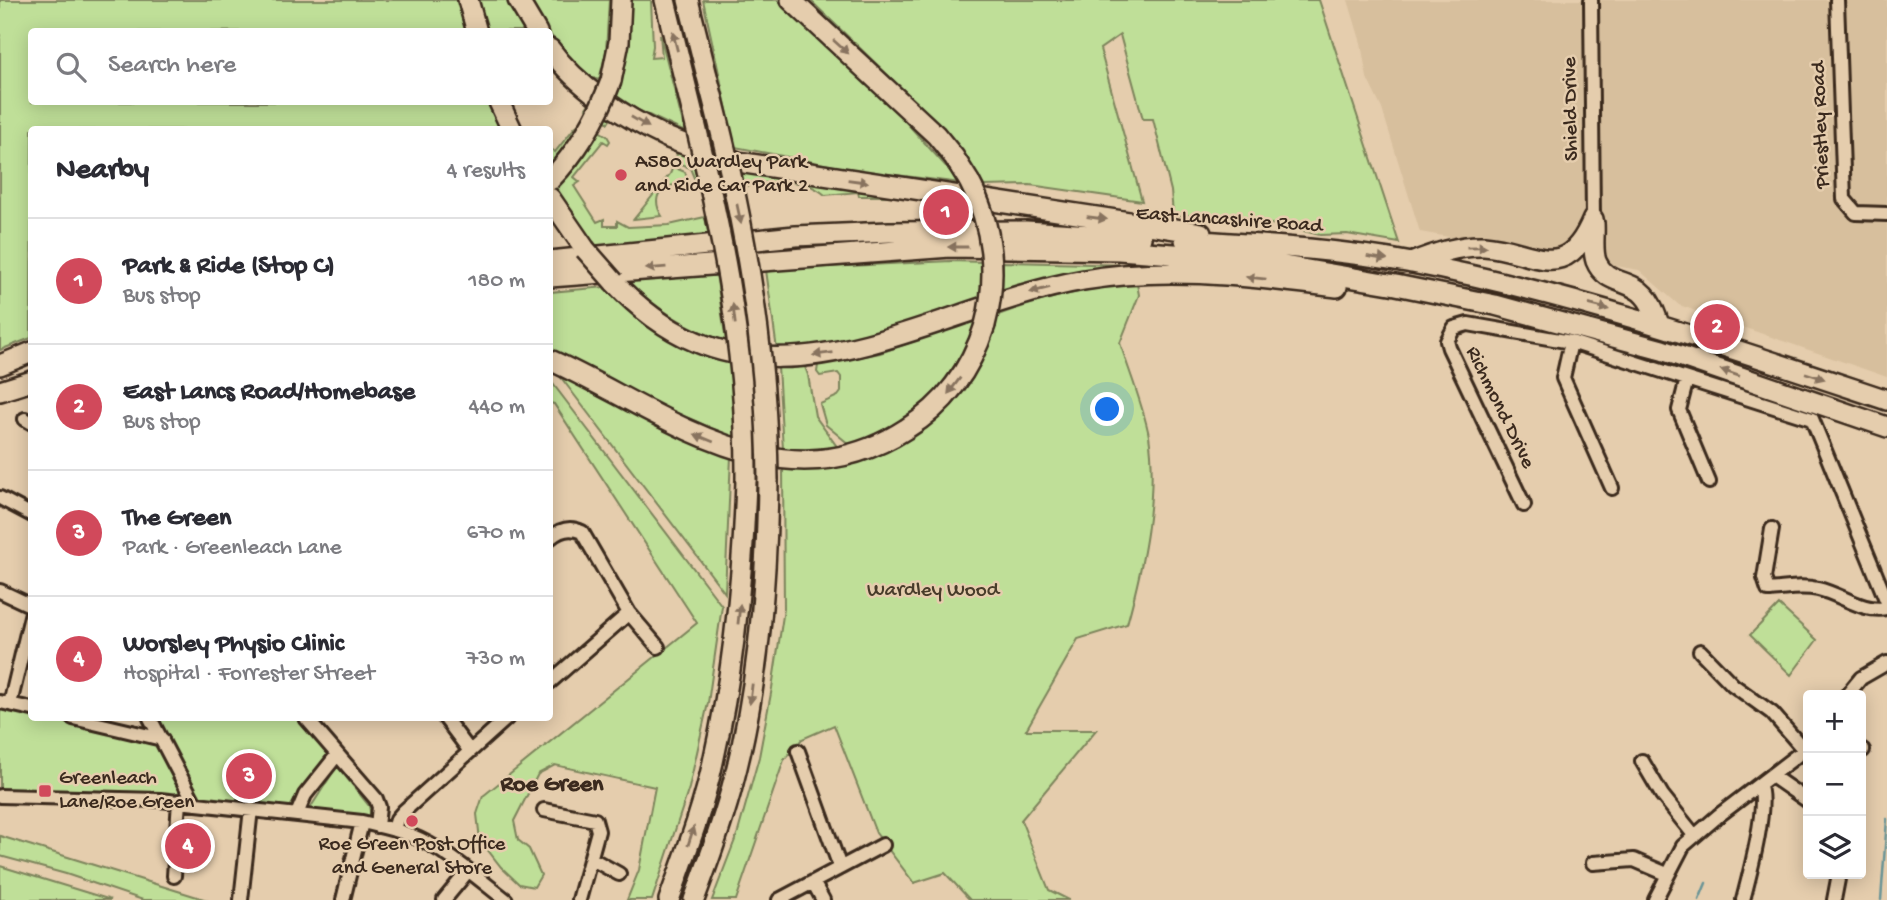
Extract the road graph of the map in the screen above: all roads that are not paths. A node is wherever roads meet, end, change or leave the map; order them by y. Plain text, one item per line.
1 (468, 0) edge
2 (518, 0) edge
3 (621, 0) edge
4 (665, 0) edge
5 (688, 0) edge
6 (791, 0) edge
7 (1591, 0) edge
8 (1837, 0) edge
9 (476, 28) edge
10 (535, 28) edge
11 (553, 52) edge
12 (500, 105) edge
13 (510, 126) edge
14 (553, 177) edge
15 (553, 202) edge
16 (1063, 214) junction
17 (1887, 214) edge
18 (1593, 219) junction
19 (998, 230) junction
20 (1309, 248) junction
21 (553, 261) edge
22 (1411, 263) junction
23 (553, 277) edge
24 (1495, 305) junction
25 (1659, 324) junction
26 (1454, 328) joint
27 (1571, 342) junction
28 (1639, 353) junction
29 (28, 354) edge
30 (553, 362) edge
31 (0, 365) edge
32 (28, 366) edge
33 (0, 375) edge
34 (1687, 379) junction
35 (28, 382) edge
36 (0, 391) edge
37 (1887, 400) edge
38 (1887, 427) edge
39 (1709, 482) dead end
40 (1612, 488) dead end
41 (0, 498) edge
42 (1524, 505) dead end
43 (28, 513) edge
44 (1772, 529) dead end
45 (553, 535) edge
46 (1883, 575) edge
47 (0, 591) edge
48 (1887, 601) edge
49 (28, 604) edge
50 (1887, 608) edge
51 (629, 613) junction
52 (28, 625) edge
53 (658, 647) dead end
54 (1700, 651) dead end
55 (1884, 664) edge
56 (553, 678) edge
57 (1887, 679) edge
58 (1851, 690) edge
59 (5, 703) edge
60 (28, 708) edge
61 (86, 721) edge
62 (152, 721) edge
63 (309, 721) edge
64 (447, 721) edge
65 (504, 721) edge
66 (162, 739) junction
67 (1803, 745) edge
68 (470, 750) junction
69 (798, 751) dead end
70 (1803, 752) edge
71 (337, 755) junction
72 (1642, 761) dead end
73 (1772, 776) junction
74 (1759, 785) junction
75 (0, 796) edge
76 (1803, 798) edge
77 (179, 801) junction
78 (194, 802) junction
79 (251, 809) junction
80 (544, 810) dead end
81 (297, 814) junction
82 (362, 822) junction
83 (377, 826) junction
84 (394, 830) junction
85 (1694, 835) junction
86 (883, 845) dead end
87 (1606, 847) dead end
88 (592, 859) junction
89 (1608, 862) junction
90 (1593, 863) dead end
91 (840, 867) junction
92 (468, 871) junction
93 (619, 874) dead end
94 (1667, 874) junction
95 (174, 876) dead end
96 (1838, 879) edge
97 (813, 881) junction
98 (241, 900) edge
99 (343, 900) edge
100 (444, 900) edge
101 (506, 900) edge
102 (579, 900) edge
103 (669, 900) edge
104 (694, 900) edge
105 (779, 900) edge
106 (823, 900) edge
107 (1655, 900) edge
108 (1743, 900) edge
109 (1834, 900) edge

1 - 9 highway
2 - 10 highway
3 - 14 highway, bridge
103 -> 4 highway, bridge
5 -> 104 highway, bridge
6 -> 30 highway, bridge
7 - 18 street, Shield Drive
8 - 17 street, Priestley Road
11 -> 16 highway
12 - 13 highway
24 -> 15 highway, bridge
16 - 19 highway
16 -> 20 highway
22 -> 18 highway
18 - 25 highway
19 - 20 highway, East Lancashire Road
19 - 21 highway, East Lancashire Road
20 -> 22 highway, East Lancashire Road
22 -> 25 highway, East Lancashire Road
24 -> 23 highway, East Lancashire Road
24 - 28 highway, East Lancashire Road
25 -> 37 highway, East Lancashire Road
26 - 27 street, East Lancashire Road
26 - 42 street, Richmond Drive
27 - 28 street, East Lancashire Road
27 - 40 street
28 - 34 street, East Lancashire Road
38 -> 28 highway, East Lancashire Road
29 - 31 highway
32 - 33 highway
34 - 39 street
34 - 46 street, East Lancashire Road
35 - 36 highway
41 - 43 street
44 - 50 street
45 - 51 street
46 - 48 street
47 - 49 street
51 - 53 street
51 - 56 street
52 - 59 street
54 - 67 street
55 - 57 street
55 - 58 street
59 - 60 street
61 - 66 street
62 - 66 street
63 - 71 street
64 - 68 street
65 - 68 street
66 - 78 street
68 - 84 street
69 - 91 street
70 - 73 street
71 - 81 street
71 - 83 street
72 - 85 street
73 - 74 street
73 - 76 street
74 - 85 street
74 - 108 street
75 - 77 street
77 - 78 street
77 - 95 street
78 - 79 street
79 - 81 street
79 - 98 street
80 - 88 street
81 - 82 street
82 - 83 street
82 - 99 street
83 - 84 street
84 - 92 street
85 - 94 street
86 - 91 street
87 - 89 street
88 - 93 street
88 - 102 street
89 - 90 street
89 - 94 street
91 - 97 street
92 - 100 street
92 - 101 street
94 - 107 street
96 - 109 street
97 - 105 street
97 - 106 street

